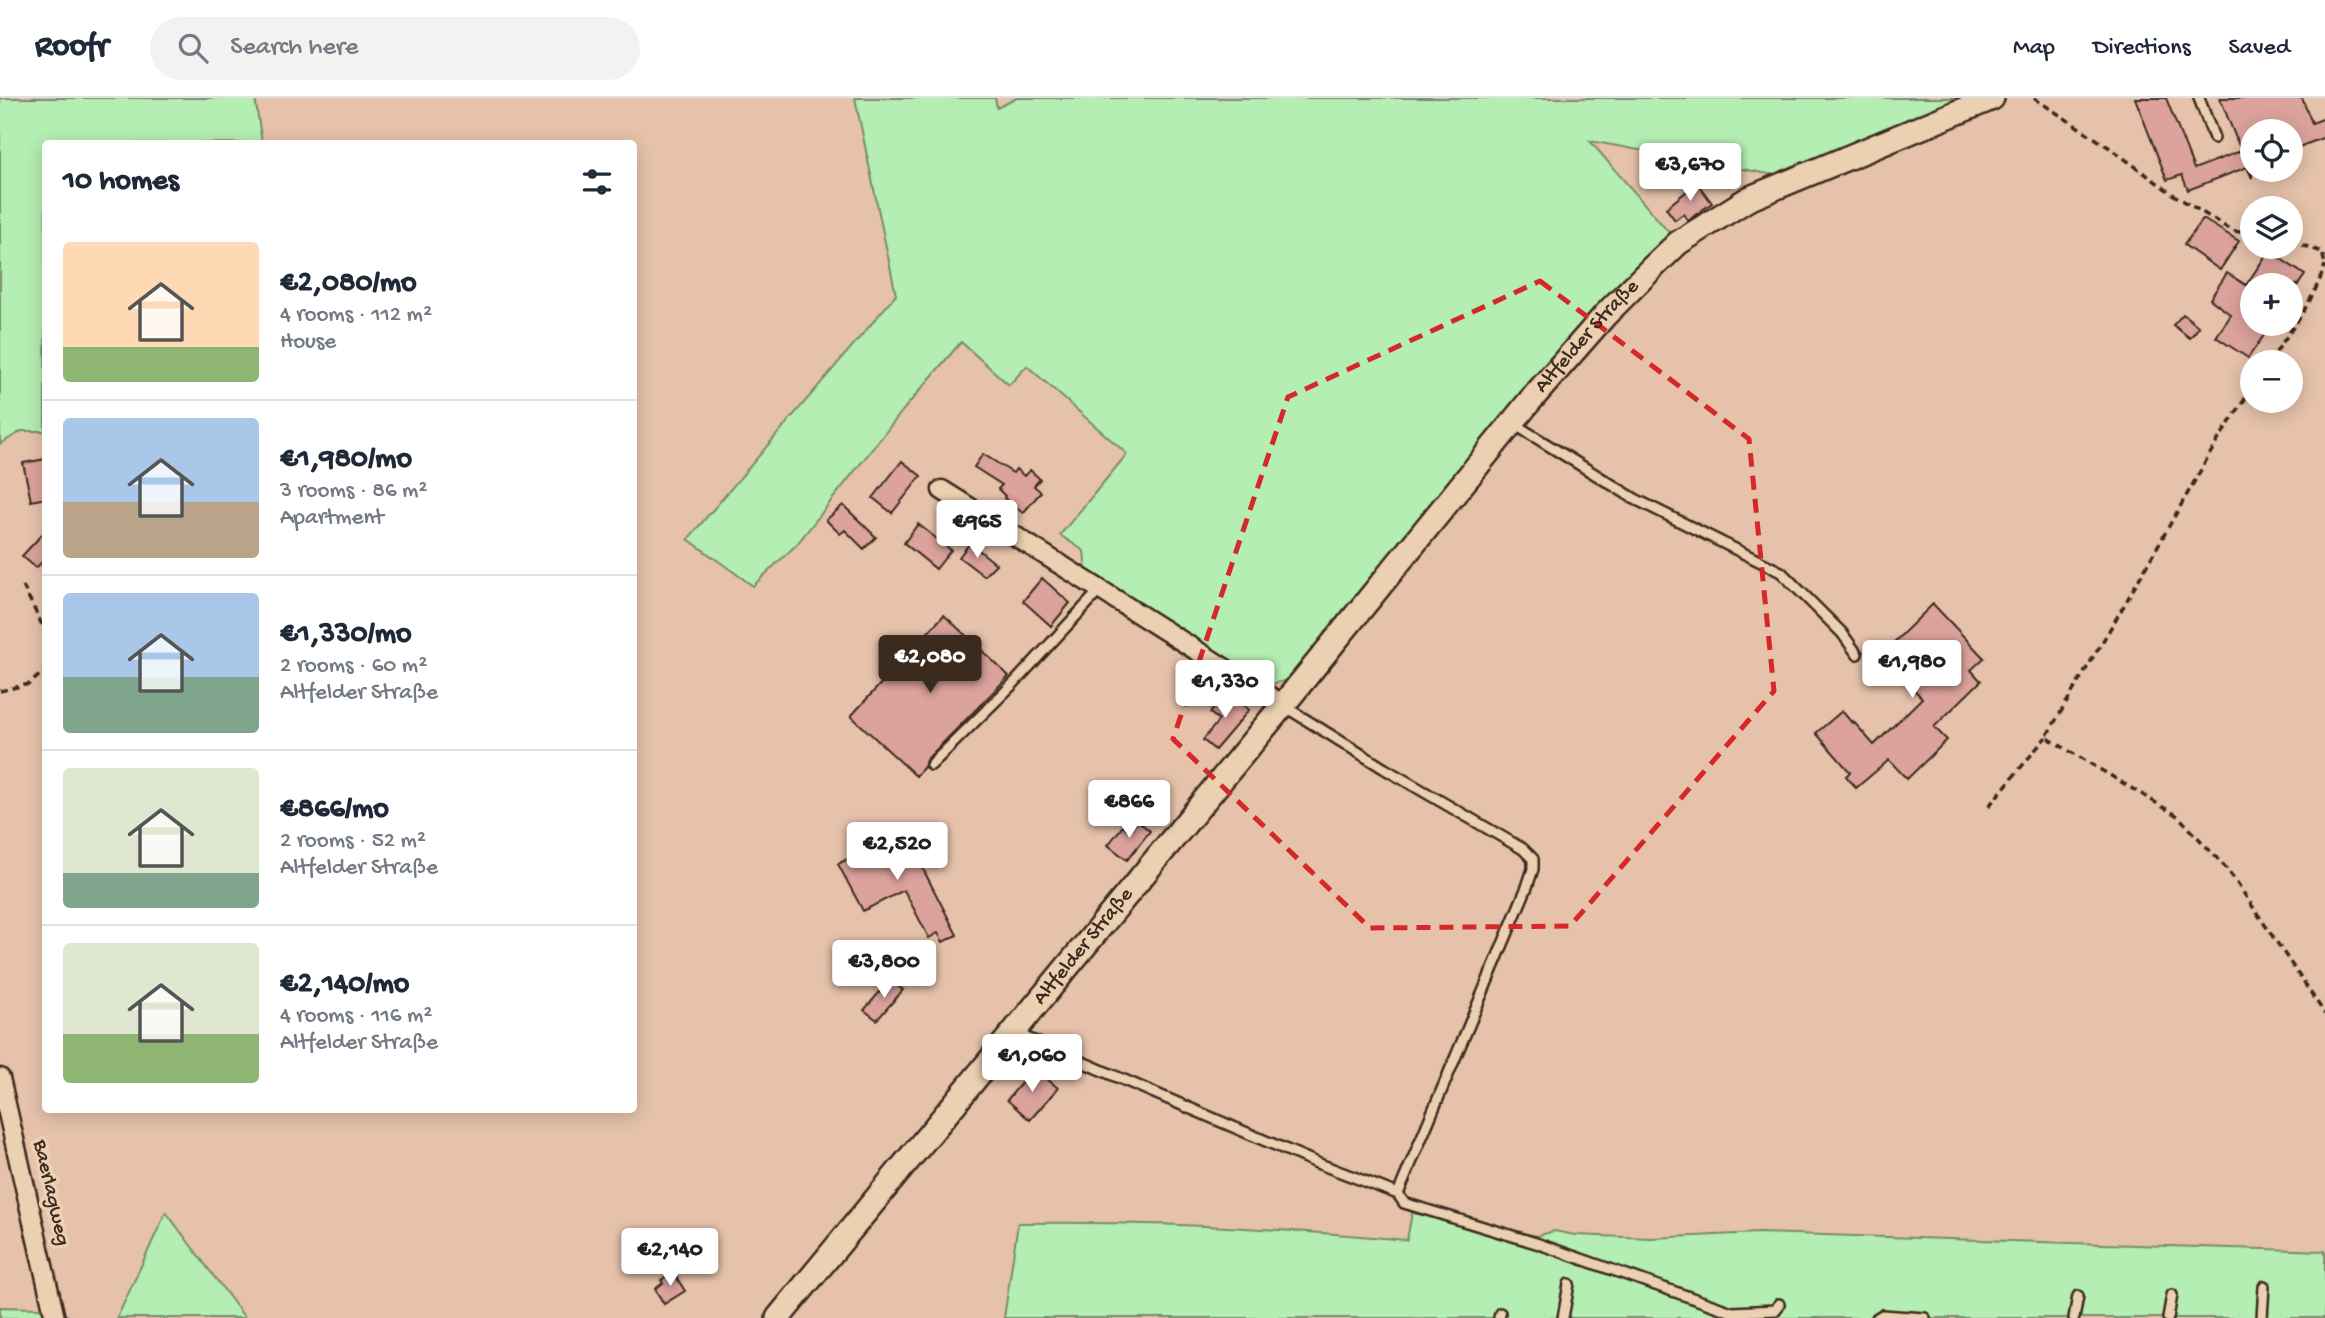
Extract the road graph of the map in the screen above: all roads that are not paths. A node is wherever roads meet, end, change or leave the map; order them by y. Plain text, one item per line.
1 (1993, 98) edge
2 (2199, 98) edge
3 (2214, 138) dead end
4 (1512, 423) junction
5 (942, 490) dead end
6 (1100, 590) junction
7 (1857, 654) dead end
8 (1283, 705) junction
9 (931, 765) dead end
10 (1013, 1032) junction
11 (0, 1078) edge
12 (1398, 1194) junction
13 (1569, 1284) dead end
14 (2264, 1286) dead end
15 (2172, 1295) dead end
16 (2078, 1296) dead end
17 (1779, 1304) dead end
18 (1736, 1315) edge
19 (55, 1318) edge
20 (778, 1318) edge
21 (1563, 1318) edge
22 (1877, 1318) edge
23 (1925, 1318) edge
24 (2074, 1318) edge
25 (2168, 1318) edge
26 (2262, 1318) edge

1 - 4 street, Altfelder Straße
2 - 3 lane
4 - 7 lane
4 - 8 street, Altfelder Straße
5 - 6 street
6 - 8 street
6 - 9 lane
8 - 10 street, Altfelder Straße
8 - 12 lane
10 - 12 lane
10 - 20 street, Altfelder Straße
11 - 19 street, Baerlagweg
12 - 18 lane
13 - 21 lane
14 - 26 lane
15 - 25 lane
16 - 24 lane
17 - 18 lane
22 - 23 lane

